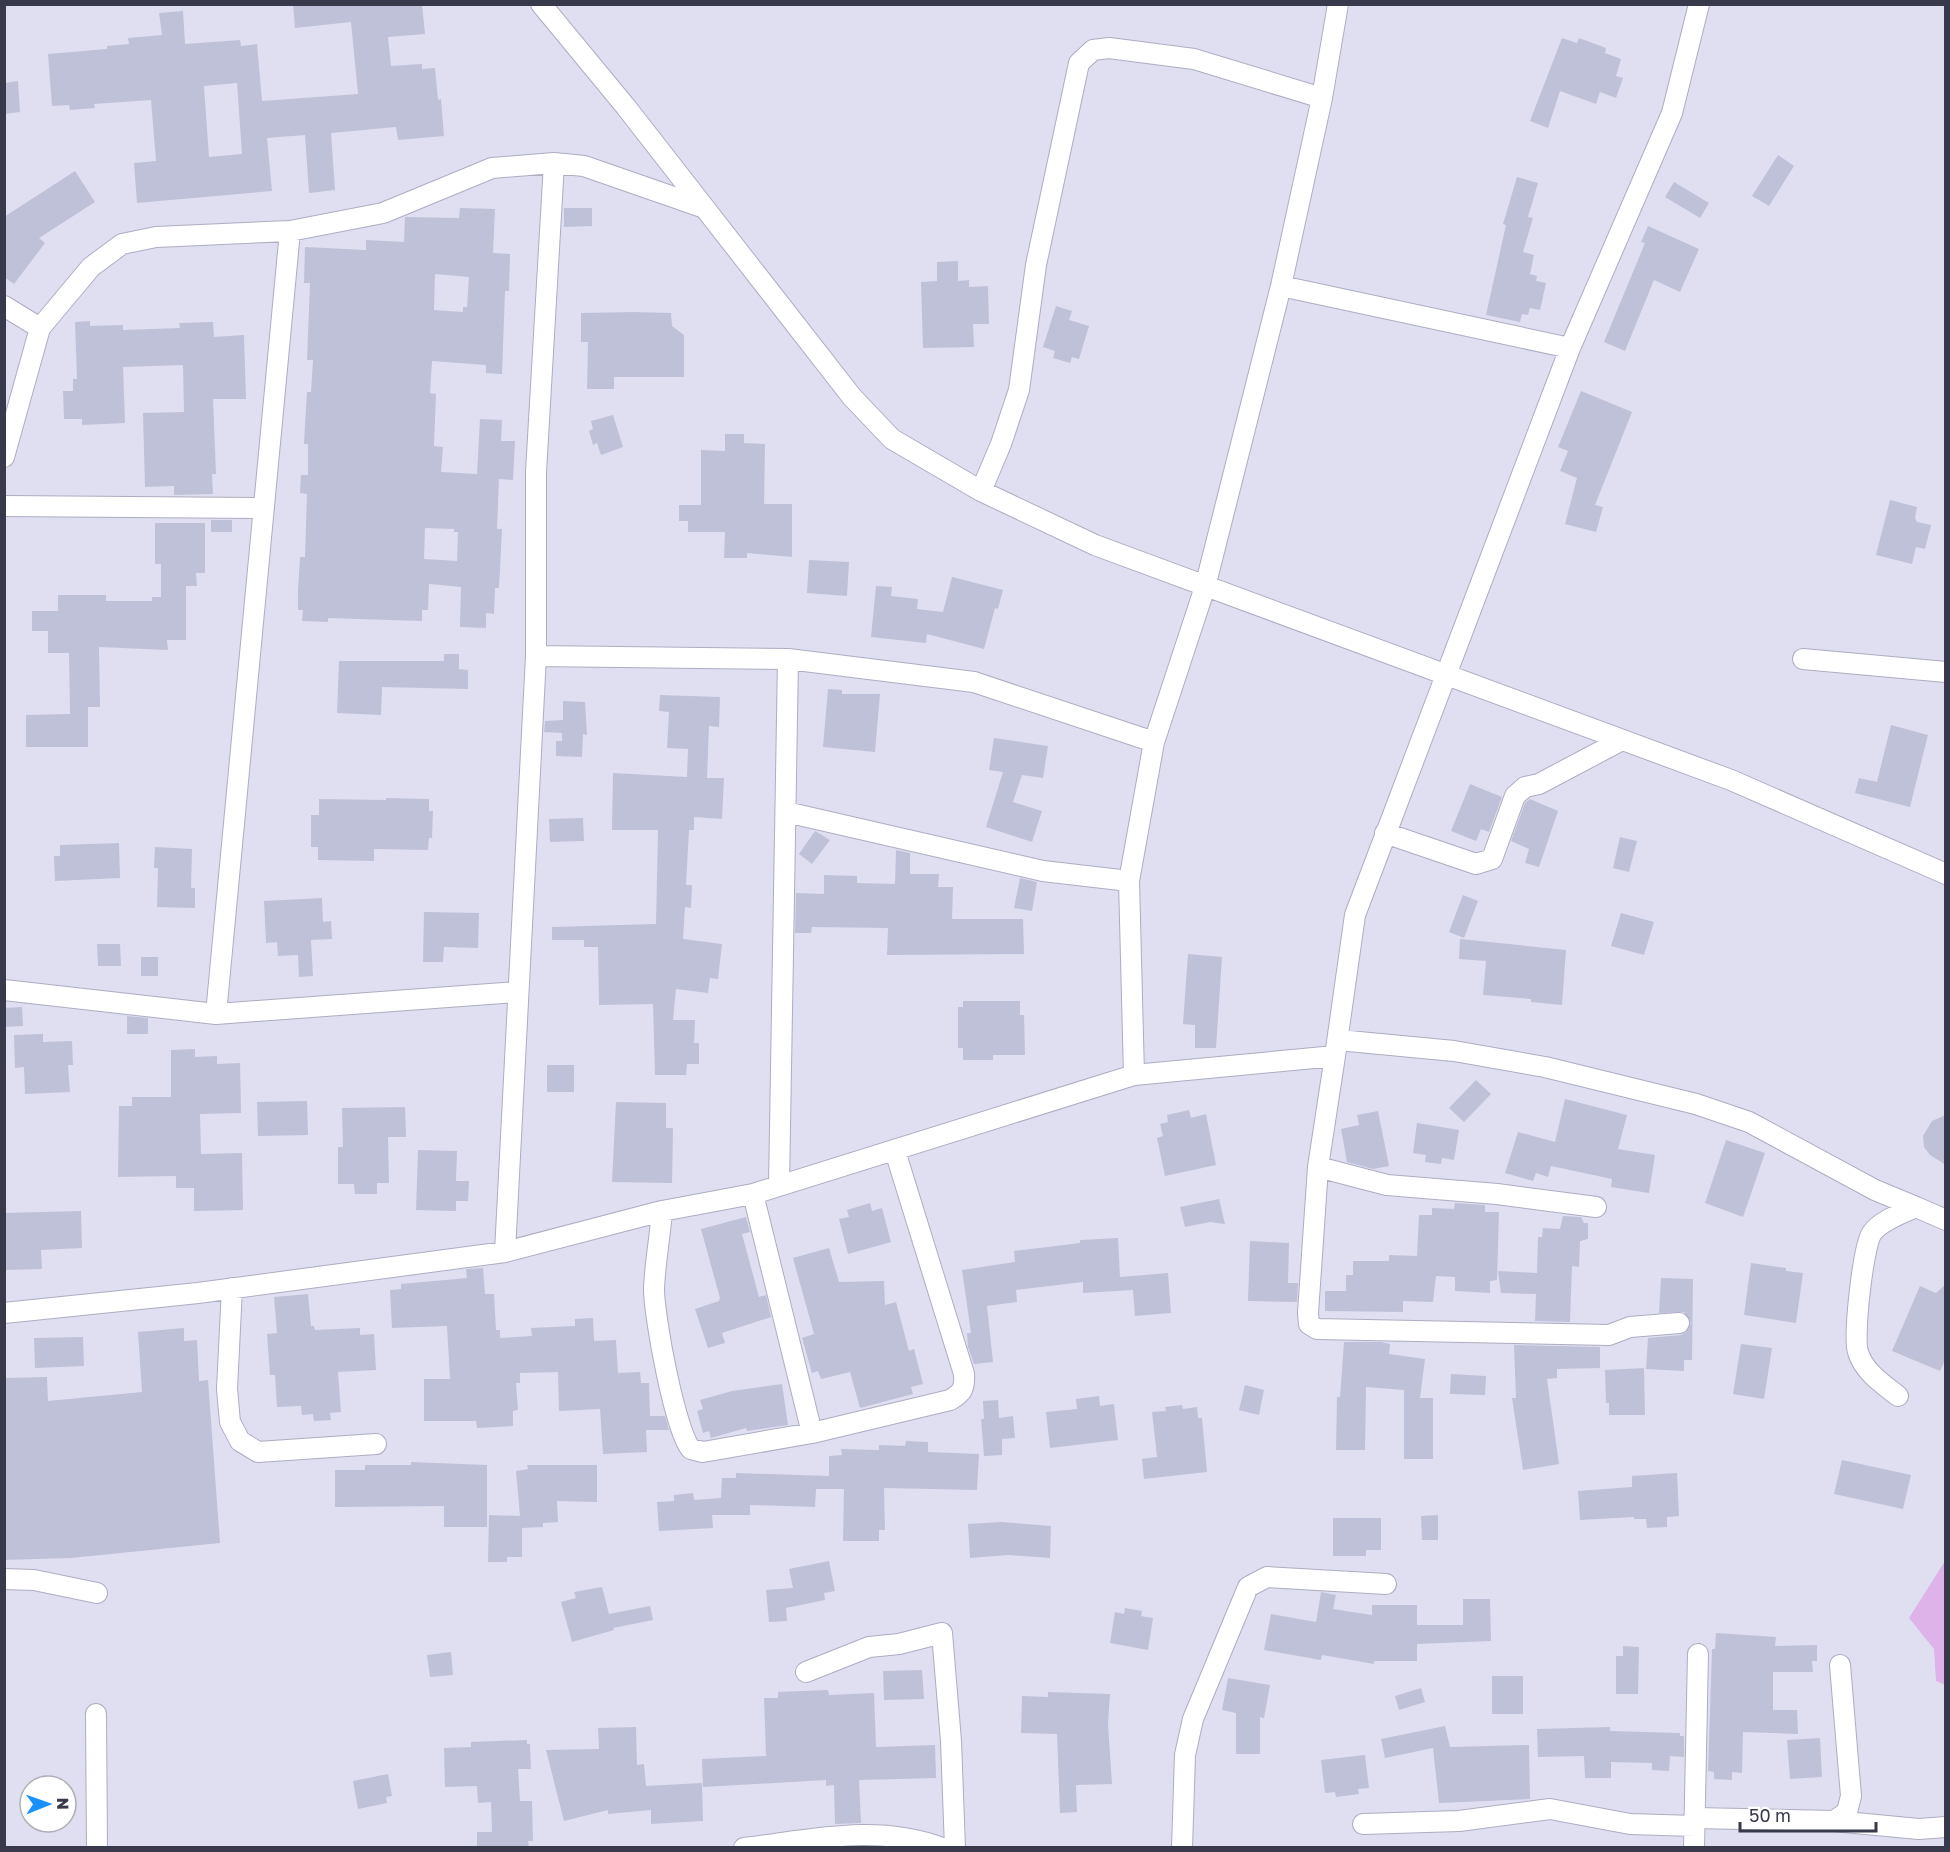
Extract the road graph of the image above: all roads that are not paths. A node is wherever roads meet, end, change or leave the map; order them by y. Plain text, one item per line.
1 (1338, 4) edge
2 (1699, 4) edge
3 (542, 5) edge
4 (1322, 98) junction
5 (554, 163) junction
6 (702, 207) junction
7 (290, 231) junction
8 (1281, 286) junction
9 (4, 306) edge
10 (40, 328) junction
11 (1570, 348) junction
12 (4, 457) edge
13 (981, 491) junction
14 (4, 506) edge
15 (264, 508) junction
16 (1205, 587) junction
17 (536, 656) junction
18 (1803, 659) dead end
19 (788, 660) junction
20 (1946, 672) edge
21 (1444, 674) junction
22 (1622, 740) junction
23 (1154, 742) junction
24 (786, 812) junction
25 (1386, 833) junction
26 (1946, 874) edge
27 (1129, 881) junction
28 (4, 990) edge
29 (518, 992) junction
30 (216, 1014) junction
31 (1337, 1048) junction
32 (1134, 1075) junction
33 (895, 1151) junction
34 (1318, 1167) junction
35 (779, 1186) junction
36 (753, 1194) junction
37 (1596, 1207) dead end
38 (1916, 1207) junction
39 (662, 1211) junction
40 (1946, 1220) edge
41 (505, 1252) junction
42 (232, 1288) junction
43 (4, 1313) edge
44 (1679, 1323) dead end
45 (1898, 1396) dead end
46 (812, 1433) junction
47 (376, 1444) dead end
48 (4, 1579) edge
49 (1386, 1584) dead end
50 (97, 1593) dead end
51 (1698, 1654) dead end
52 (1840, 1665) dead end
53 (806, 1672) dead end
54 (96, 1714) dead end
55 (1834, 1821) junction
56 (1694, 1822) junction
57 (1363, 1824) dead end
58 (1946, 1827) edge
59 (97, 1848) edge
60 (744, 1848) edge
61 (942, 1848) edge
62 (955, 1848) edge
63 (1182, 1848) edge
64 (1694, 1848) edge

1 - 4 street
2 - 11 street
3 - 6 street
4 - 8 street
4 - 13 street
5 - 6 street
5 - 7 street
5 - 17 street
6 - 13 street
7 - 10 street
7 - 15 street
8 - 11 street
8 - 16 street
9 - 10 street
10 - 12 street
11 - 21 street
13 - 16 street
14 - 15 street
15 - 30 street
16 - 21 street
16 - 23 street
17 - 19 street
17 - 29 street
18 - 20 street
19 - 23 street
19 - 24 street
21 - 22 street
21 - 25 street
22 - 25 street
22 - 26 street
23 - 27 street
24 - 27 street
24 - 35 street
25 - 31 street
27 - 32 street
28 - 30 street
29 - 30 street
29 - 41 street
31 - 32 street
31 - 34 street
31 - 38 street
32 - 33 street
33 - 35 street
33 - 46 street
34 - 37 street
34 - 44 street
35 - 36 street
36 - 39 street
36 - 46 street
38 - 40 street
38 - 45 street
39 - 41 street
39 - 46 street
41 - 42 street
42 - 43 street
42 - 47 street
48 - 50 street
49 - 63 street
51 - 56 street
52 - 55 street
53 - 62 street
54 - 59 street
55 - 56 street
55 - 58 street
56 - 57 street
56 - 64 street
60 - 61 street

